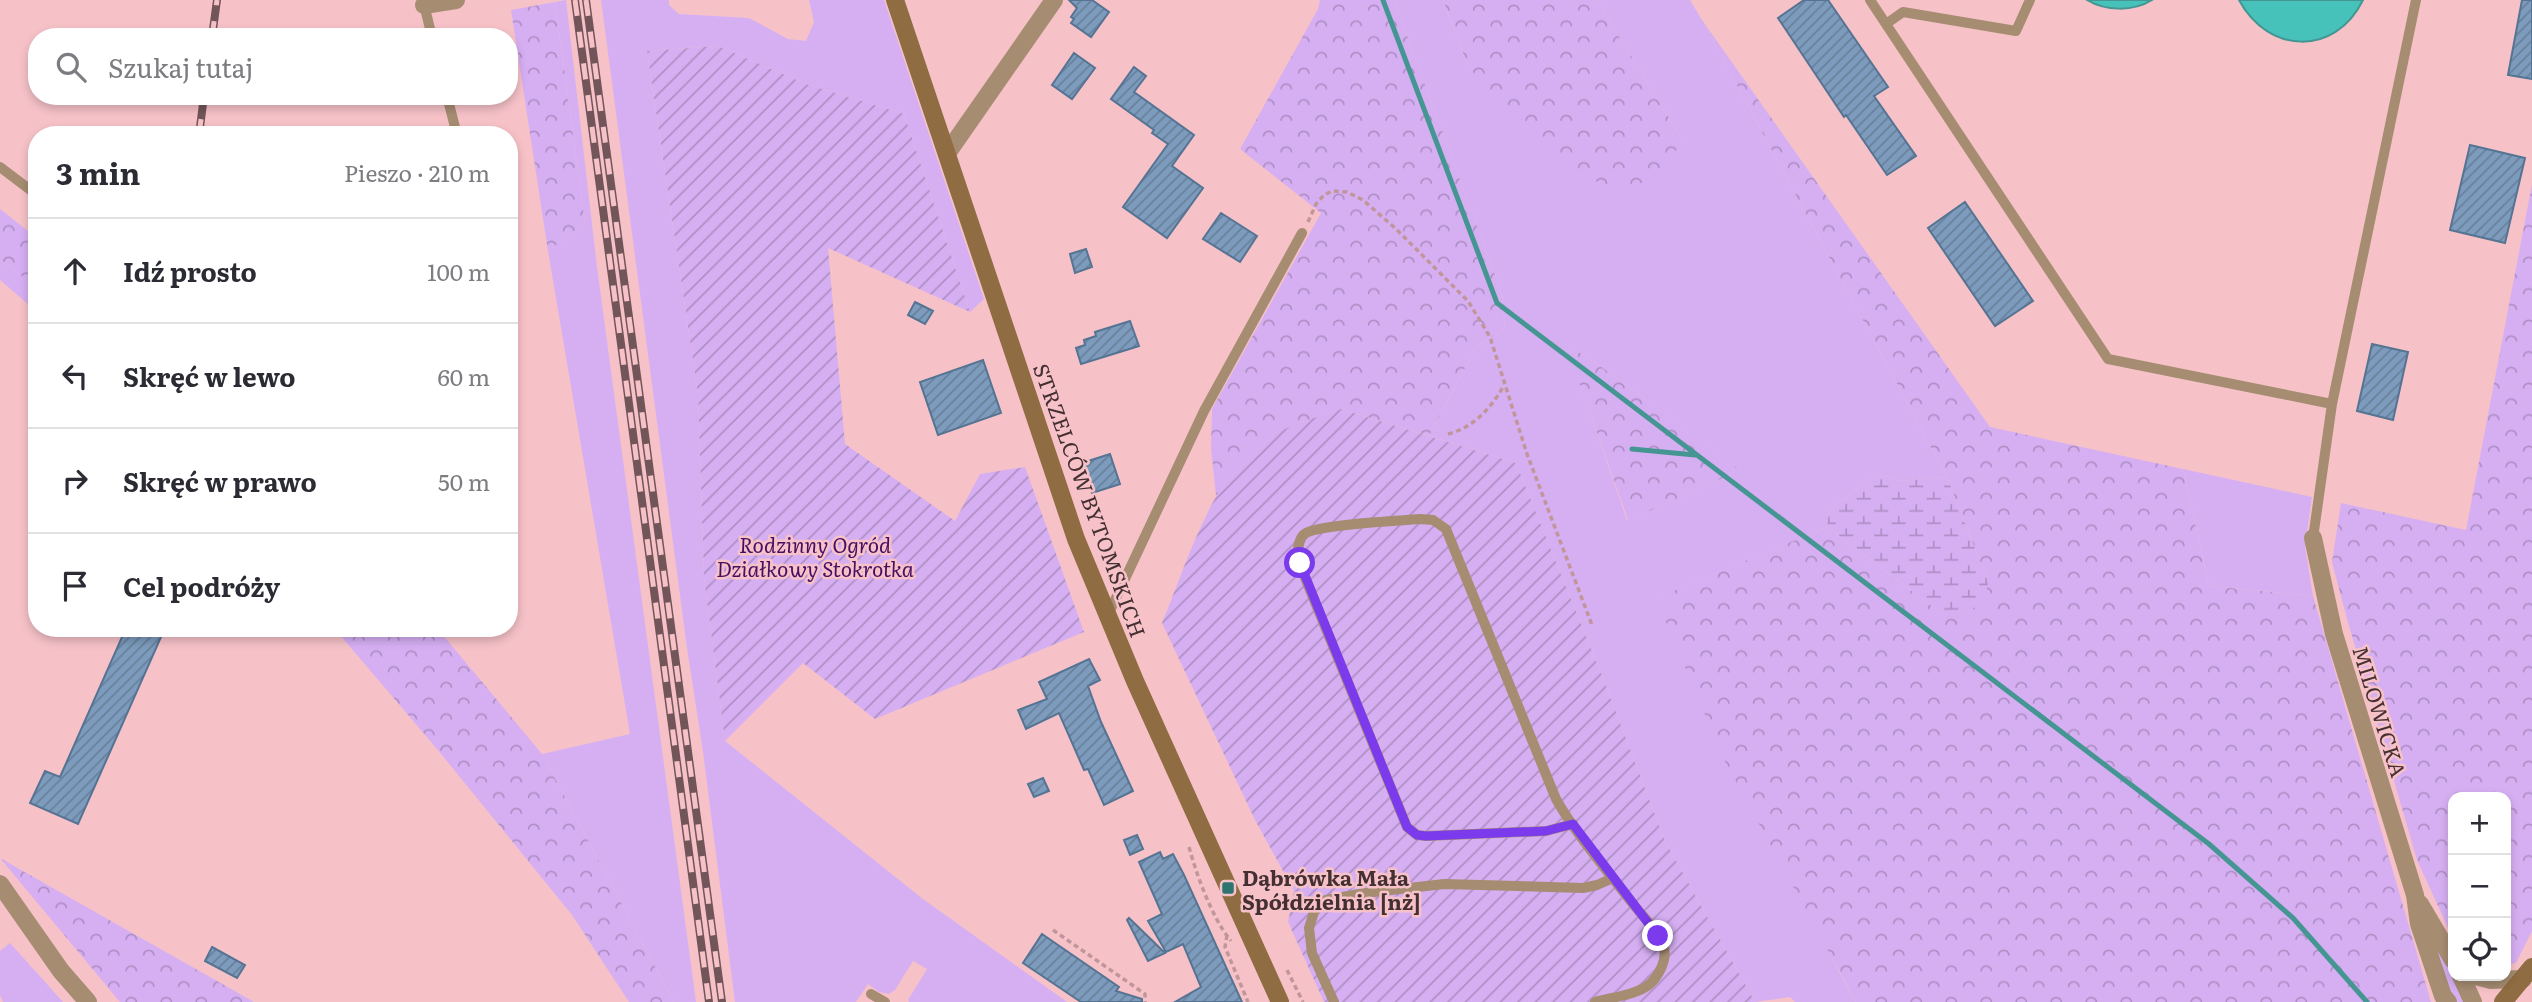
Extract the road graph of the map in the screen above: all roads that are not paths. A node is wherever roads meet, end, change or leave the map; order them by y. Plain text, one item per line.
1 (456, 0) edge
2 (895, 0) edge
3 (1054, 0) edge
4 (1870, 0) edge
5 (1905, 0) edge
6 (2031, 0) edge
7 (2416, 0) edge
8 (423, 3) edge
9 (1903, 12) junction
10 (1886, 24) junction
11 (430, 28) edge
12 (449, 105) edge
13 (455, 126) edge
14 (947, 152) junction
15 (0, 167) edge
16 (28, 188) edge
17 (1302, 233) road end
18 (2332, 404) junction
19 (2313, 538) joint
20 (1107, 617) junction
21 (1573, 824) junction
22 (1613, 878) junction
23 (0, 884) edge
24 (2415, 895) junction
25 (2448, 951) edge
26 (2527, 973) edge
27 (2463, 981) edge
28 (871, 994) dead end
29 (2445, 1000) edge
30 (88, 1002) edge
31 (885, 1002) edge
32 (1280, 1002) edge
33 (1334, 1002) edge
34 (1595, 1002) edge
35 (2473, 1002) edge
36 (2503, 1002) edge

1 - 8 street
2 - 14 street, STRZELCÓW BYTOMSKICH
3 - 14 street
4 - 10 lane
5 - 9 lane
6 - 9 lane
7 - 18 lane
8 - 11 lane
9 - 10 lane
10 - 18 lane
12 - 13 lane
14 - 20 street, STRZELCÓW BYTOMSKICH
15 - 16 lane
17 - 20 lane
18 - 19 lane
19 - 24 street, MILOWICKA
20 - 32 street, STRZELCÓW BYTOMSKICH
21 - 21 lane
21 - 22 lane
22 - 33 lane
22 - 34 lane
23 - 30 street
24 - 25 street, MILOWICKA
24 - 29 street, MILOWICKA
26 - 36 street
27 - 35 street
28 - 31 lane

